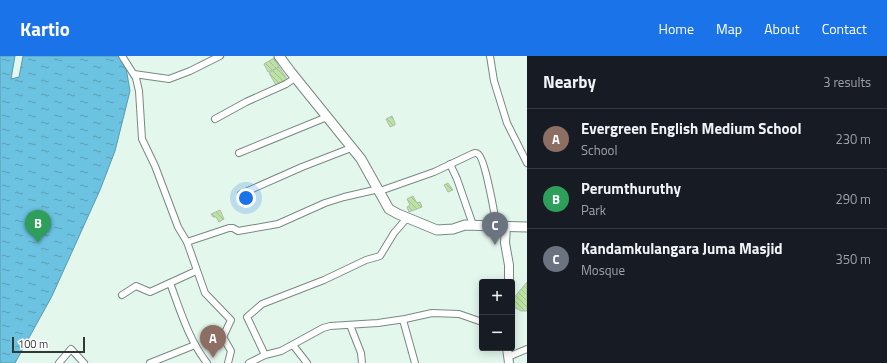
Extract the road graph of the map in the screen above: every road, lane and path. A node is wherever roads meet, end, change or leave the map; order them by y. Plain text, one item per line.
1 (122, 56) edge
2 (220, 56) edge
3 (279, 56) edge
4 (490, 56) edge
5 (134, 74) junction
6 (295, 78) junction
7 (327, 117) junction
8 (215, 119) dead end
9 (352, 148) junction
10 (239, 153) dead end
11 (527, 163) edge
12 (450, 164) junction
13 (379, 190) junction
14 (241, 194) dead end
15 (407, 218) junction
16 (473, 225) junction
17 (496, 226) junction
18 (506, 226) junction
19 (527, 227) edge
20 (187, 242) junction
21 (196, 271) junction
22 (509, 279) edge
23 (170, 282) junction
24 (122, 295) dead end
25 (403, 320) junction
26 (479, 321) edge
27 (350, 325) junction
28 (195, 344) junction
29 (293, 345) junction
30 (527, 349) edge
31 (264, 354) junction
32 (508, 360) edge
33 (59, 363) edge
34 (84, 363) edge
35 (150, 363) edge
36 (207, 363) edge
37 (228, 363) edge
38 (249, 363) edge
39 (307, 363) edge
40 (362, 363) edge
41 (415, 363) edge

1 - 5 street
2 - 5 street
3 - 6 main road
4 - 11 street
5 - 20 street
6 - 7 main road
6 - 8 street
7 - 9 main road
7 - 10 street
9 - 13 main road
9 - 14 street
12 - 13 street
12 - 16 street
12 - 17 street
13 - 15 main road
13 - 20 street
15 - 16 main road
15 - 31 street
16 - 17 main road
17 - 18 main road
18 - 19 main road
18 - 22 street
20 - 21 street
21 - 23 street
21 - 37 street
23 - 24 street
23 - 28 street
25 - 26 street
25 - 27 street
25 - 41 street
27 - 29 street
27 - 40 street
28 - 35 street
28 - 36 street
29 - 31 street
29 - 39 street
30 - 32 street
31 - 38 street
33 - 34 street

